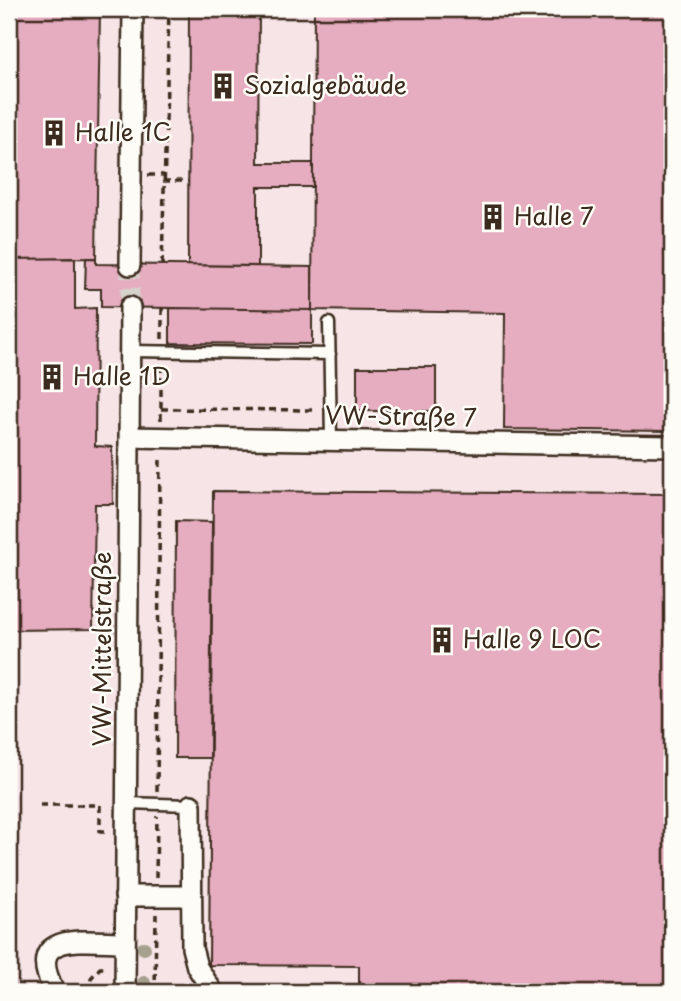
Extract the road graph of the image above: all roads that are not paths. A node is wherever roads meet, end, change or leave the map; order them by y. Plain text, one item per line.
1 (133, 9) edge
2 (130, 265) tunnel mouth
3 (130, 307) tunnel mouth
4 (329, 323) dead end
5 (130, 351) junction
6 (330, 354) junction
7 (129, 437) junction
8 (331, 440) junction
9 (672, 446) edge
10 (126, 803) junction
11 (191, 804) joint
12 (125, 896) junction
13 (191, 896) junction
14 (125, 942) junction
15 (55, 992) edge
16 (125, 992) edge
17 (213, 992) edge

1 - 2 street
3 - 5 street, VW-Mittelstraße
4 - 6 lane
5 - 6 lane
5 - 7 street, VW-Mittelstraße
6 - 8 lane
7 - 8 street, VW-Straße 7
7 - 10 street, VW-Mittelstraße
8 - 9 street, VW-Straße 7
10 - 11 lane
10 - 12 street, VW-Mittelstraße
11 - 13 street
12 - 13 street
12 - 14 street, VW-Mittelstraße
13 - 17 street
14 - 15 street
14 - 16 street, VW-Mittelstraße

